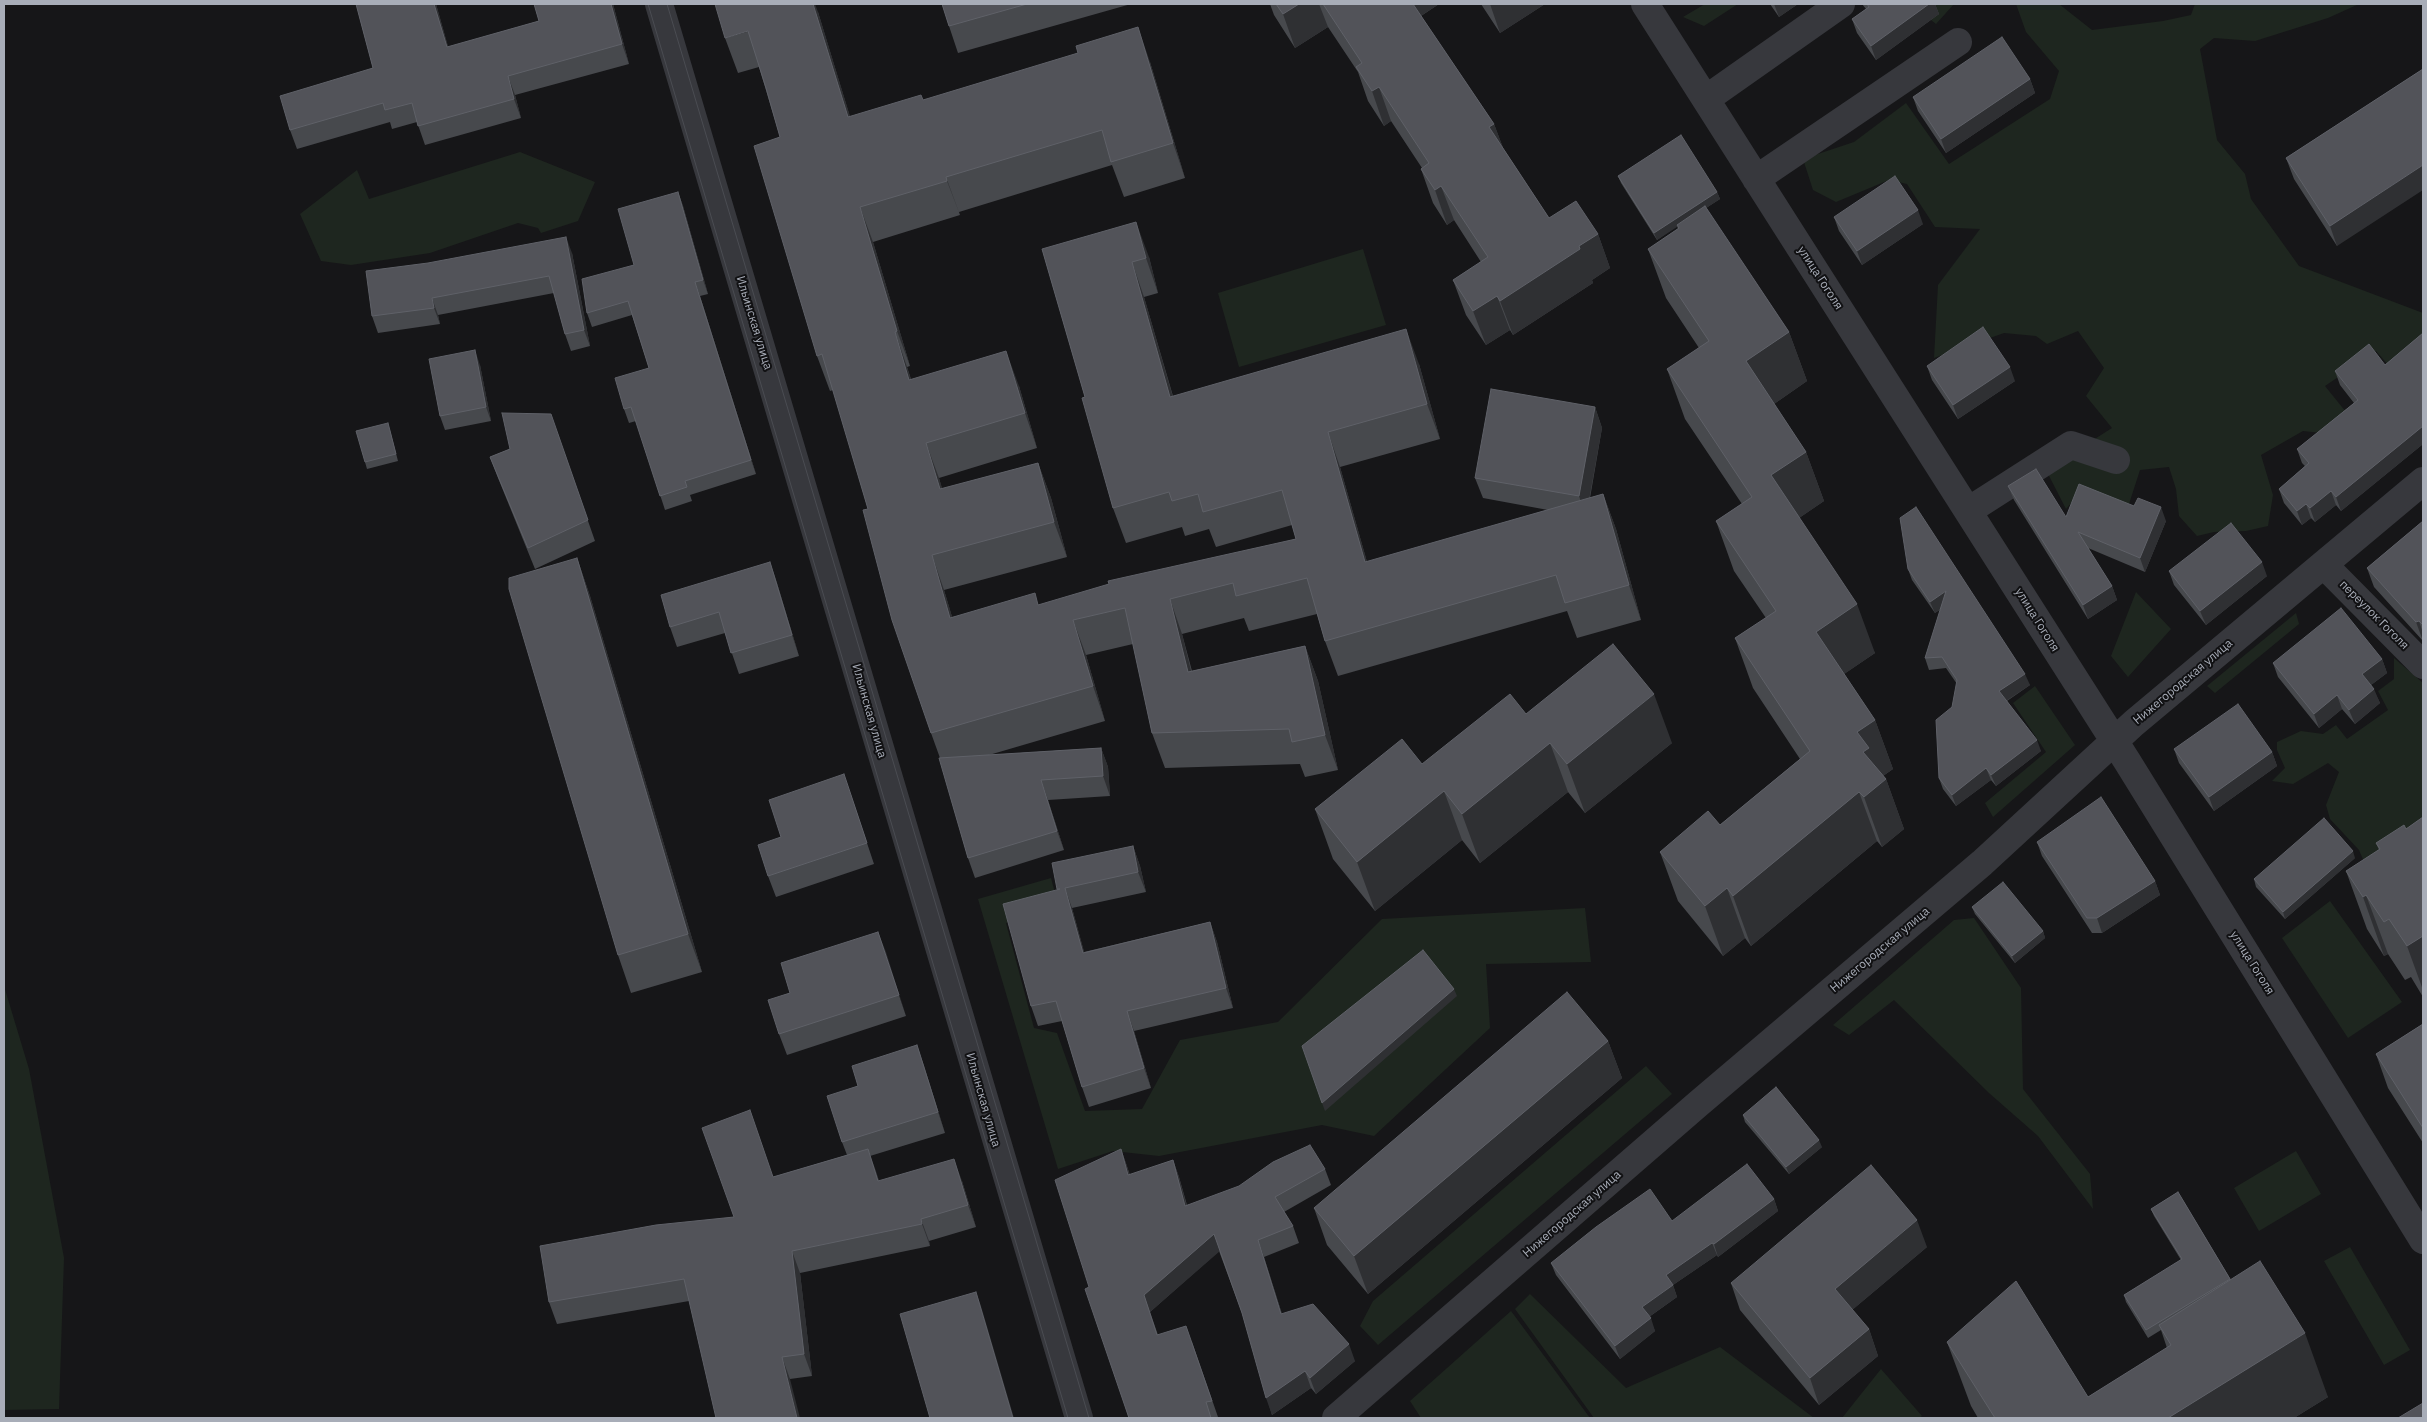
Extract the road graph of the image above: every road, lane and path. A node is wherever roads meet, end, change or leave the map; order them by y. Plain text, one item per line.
1 (659, 4) edge
2 (1842, 4) edge
3 (1655, 8) edge
4 (1958, 42) dead end
5 (1706, 99) junction
6 (1756, 179) junction
7 (2116, 460) dead end
8 (2423, 481) edge
9 (1968, 511) junction
10 (2324, 565) junction
11 (2423, 665) edge
12 (2114, 740) junction
13 (2423, 1240) edge
14 (1079, 1418) edge
15 (1336, 1418) edge

1 - 14 street, Ильинская улица
2 - 5 street
3 - 5 street, улица Гоголя
4 - 6 street
5 - 6 street, улица Гоголя
6 - 9 street, улица Гоголя
7 - 9 street
8 - 10 street, Нижегородская улица
9 - 12 street, улица Гоголя
10 - 11 street, переулок Гоголя
10 - 12 street, Нижегородская улица
12 - 13 street, улица Гоголя
12 - 15 street, Нижегородская улица

